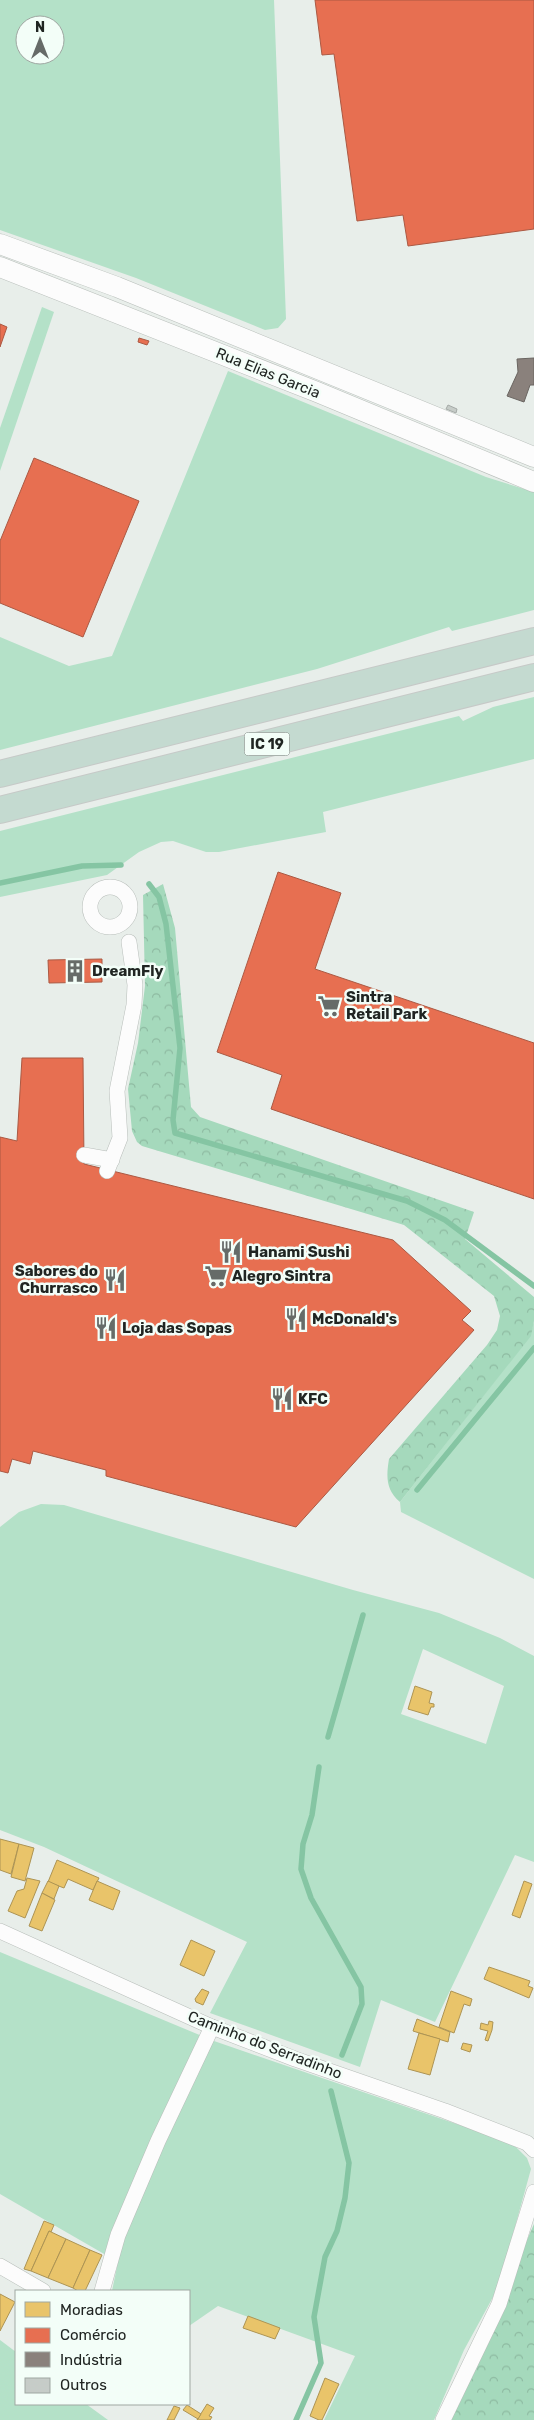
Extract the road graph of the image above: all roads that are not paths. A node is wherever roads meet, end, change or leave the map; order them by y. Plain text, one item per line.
1 (0, 244) edge
2 (0, 267) edge
3 (534, 456) edge
4 (534, 482) edge
5 (534, 641) edge
6 (534, 677) edge
7 (0, 774) edge
8 (0, 810) edge
9 (129, 942) dead end
10 (84, 1155) dead end
11 (0, 1931) edge
12 (212, 2027) junction
13 (534, 2150) edge
14 (534, 2192) edge
15 (0, 2266) edge
16 (41, 2290) edge
17 (102, 2290) edge
18 (443, 2420) edge

1 - 3 street, Rua Elias Garcia
2 - 4 street, Rua Elias Garcia
5 - 7 highway, IC 19
6 - 8 highway, IC 19
9 - 10 street
11 - 12 street, Caminho do Serradinho
12 - 13 street, Caminho do Serradinho
12 - 17 street
14 - 18 street
15 - 16 street

